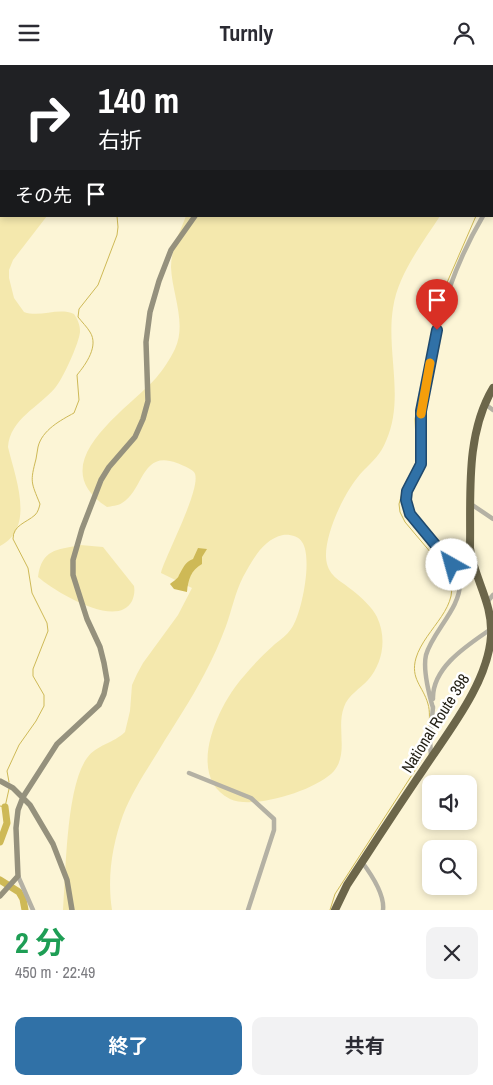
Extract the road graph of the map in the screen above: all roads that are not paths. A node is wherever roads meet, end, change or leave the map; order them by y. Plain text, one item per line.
1 (194, 217) edge
2 (482, 217) edge
3 (493, 388) edge
4 (484, 403) junction
5 (493, 409) edge
6 (471, 504) junction
7 (493, 519) edge
8 (490, 598) edge
9 (491, 628) junction
10 (434, 708) junction
11 (431, 758) junction
12 (188, 773) dead end
13 (0, 781) edge
14 (23, 797) junction
15 (362, 863) junction
16 (16, 878) junction
17 (2, 894) edge
18 (33, 910) edge
19 (72, 910) edge
20 (248, 910) edge
21 (335, 910) edge
22 (383, 910) edge

1 - 14 street
2 - 10 street
3 - 4 highway, National Route 398
4 - 5 street
4 - 6 highway, National Route 398
6 - 7 street
6 - 8 highway, National Route 398
8 - 9 highway, National Route 398
9 - 10 street
9 - 11 highway, National Route 398
10 - 11 street
11 - 15 highway, National Route 398
12 - 20 street
13 - 14 street
14 - 16 street
14 - 19 street
15 - 21 highway, National Route 398
15 - 22 street
16 - 17 street
16 - 18 street

